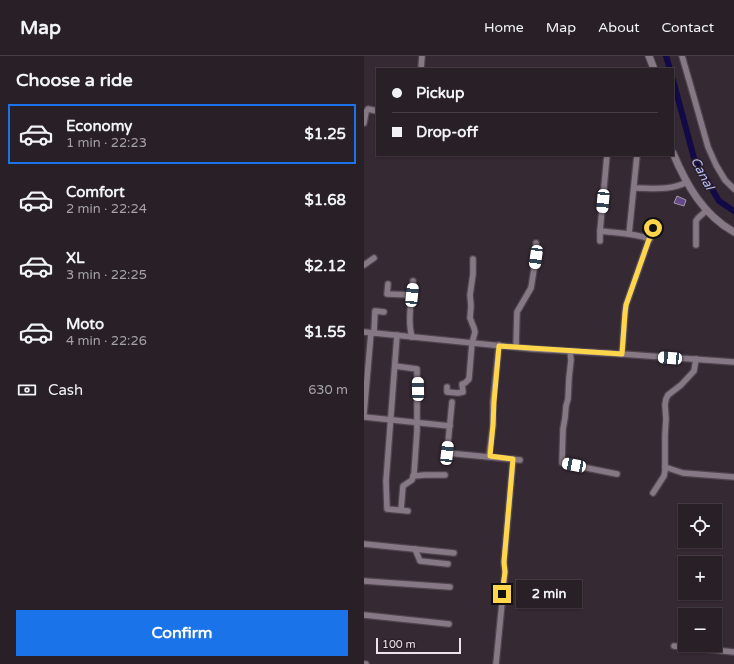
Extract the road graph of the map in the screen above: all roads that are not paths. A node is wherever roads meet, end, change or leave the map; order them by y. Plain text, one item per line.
1 (422, 56) edge
2 (649, 56) edge
3 (682, 56) edge
4 (421, 68) edge
5 (654, 68) edge
6 (376, 110) edge
7 (364, 123) edge
8 (674, 155) edge
9 (607, 156) edge
10 (637, 156) edge
11 (687, 182) junction
12 (634, 188) junction
13 (734, 190) edge
14 (707, 210) junction
15 (653, 228) dead end
16 (600, 231) junction
17 (734, 232) edge
18 (629, 234) junction
19 (650, 239) junction
20 (600, 240) dead end
21 (536, 242) dead end
22 (696, 245) dead end
23 (374, 258) dead end
24 (473, 259) dead end
25 (364, 265) edge
26 (413, 281) dead end
27 (388, 284) dead end
28 (412, 295) junction
29 (384, 312) dead end
30 (364, 332) edge
31 (372, 333) junction
32 (397, 335) junction
33 (412, 337) junction
34 (472, 343) junction
35 (499, 346) junction
36 (516, 347) junction
37 (570, 351) junction
38 (622, 354) junction
39 (696, 359) junction
40 (734, 362) edge
41 (395, 366) junction
42 (447, 387) dead end
43 (452, 402) dead end
44 (364, 414) edge
45 (364, 417) edge
46 (391, 420) junction
47 (417, 423) junction
48 (450, 426) junction
49 (490, 456) junction
50 (513, 459) junction
51 (520, 460) dead end
52 (665, 467) junction
53 (617, 474) dead end
54 (413, 476) junction
55 (445, 476) dead end
56 (734, 477) edge
57 (654, 493) dead end
58 (401, 510) junction
59 (408, 510) dead end
60 (364, 544) edge
61 (415, 549) junction
62 (454, 553) dead end
63 (448, 564) dead end
64 (364, 581) edge
65 (450, 587) dead end
66 (364, 615) edge
67 (449, 624) dead end
68 (674, 646) dead end
69 (734, 652) edge
70 (496, 664) edge

1 - 4 street
2 - 5 street
3 - 13 street
6 - 7 street
8 - 11 street
9 - 16 street
10 - 12 street
11 - 12 street
11 - 14 street
12 - 18 street
14 - 17 street
14 - 22 street
15 - 19 street
16 - 18 street
16 - 20 street
18 - 19 street
19 - 38 street
21 - 36 street
23 - 25 street
24 - 34 street
26 - 28 street
27 - 28 street
28 - 33 street
29 - 31 street
30 - 31 street
31 - 32 street
31 - 44 street
32 - 33 street
32 - 41 street
33 - 34 street
34 - 35 street
34 - 42 street
35 - 36 street
35 - 49 street
36 - 37 street
37 - 38 street
37 - 53 street
38 - 39 street
39 - 40 street
39 - 52 street
41 - 46 street
41 - 47 street
43 - 48 street
45 - 46 street
46 - 47 street
46 - 58 street
47 - 48 street
47 - 54 street
48 - 49 street
49 - 50 street
50 - 51 street
50 - 70 street
52 - 56 street
52 - 57 street
54 - 55 street
54 - 58 street
58 - 59 street
60 - 61 street
61 - 62 street
61 - 63 street
64 - 65 street
66 - 67 street
68 - 69 street

